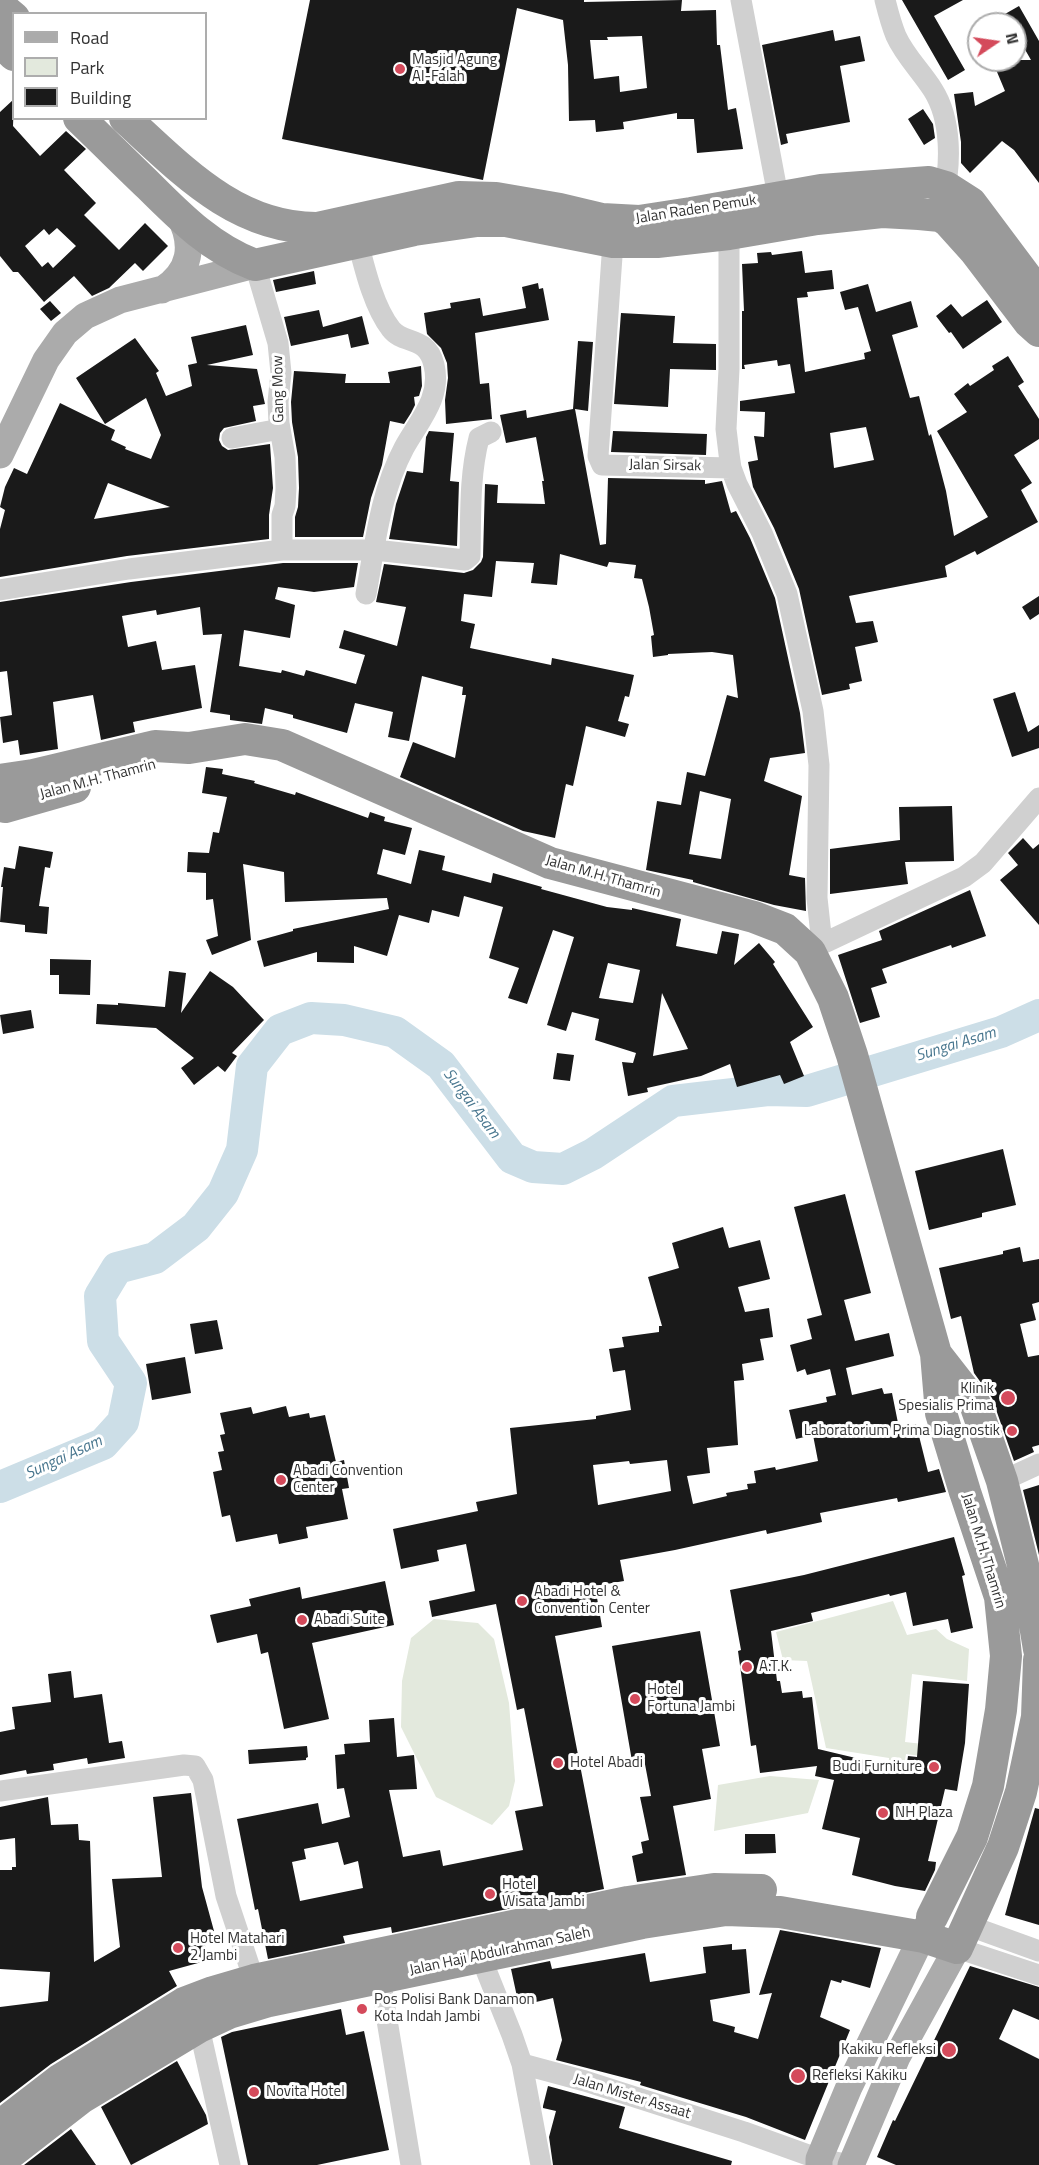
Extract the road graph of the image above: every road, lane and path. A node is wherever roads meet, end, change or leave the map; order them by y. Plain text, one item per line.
1 (741, 0) edge
2 (885, 0) edge
3 (0, 6) edge
4 (12, 16) edge
5 (0, 42) edge
6 (12, 53) edge
7 (81, 120) edge
8 (127, 120) edge
9 (777, 196) junction
10 (943, 201) junction
11 (179, 215) junction
12 (355, 231) junction
13 (729, 234) junction
14 (308, 241) junction
15 (612, 242) junction
16 (255, 265) junction
17 (162, 290) junction
18 (1039, 294) edge
19 (1039, 331) edge
20 (280, 429) junction
21 (491, 432) dead end
22 (232, 438) dead end
23 (0, 455) edge
24 (731, 468) junction
25 (282, 550) junction
26 (375, 550) junction
27 (0, 590) edge
28 (366, 594) dead end
29 (1, 796) edge
30 (1039, 798) edge
31 (816, 948) junction
32 (936, 1354) junction
33 (1039, 1464) edge
34 (1002, 1481) junction
35 (1039, 1648) edge
36 (1039, 1660) edge
37 (0, 1791) edge
38 (928, 1927) junction
39 (962, 1937) junction
40 (1039, 1951) edge
41 (480, 1956) junction
42 (1039, 1975) edge
43 (380, 1978) junction
44 (254, 1980) junction
45 (191, 2015) junction
46 (522, 2064) junction
47 (0, 2126) edge
48 (0, 2161) edge
49 (819, 2162) edge
50 (230, 2165) edge
51 (411, 2165) edge
52 (541, 2165) edge
53 (852, 2165) edge

1 - 9 street
2 - 10 street
3 - 4 highway
5 - 6 highway
7 - 11 highway
8 - 14 highway
9 - 10 highway, Jalan Raden Pemuk
9 - 12 highway, Jalan Raden Pemuk
10 - 13 highway, Jalan Raden Pemuk
10 - 18 highway, Jalan Raden Pemuk
10 - 19 highway
11 - 16 highway
11 - 17 main road
12 - 14 highway, Jalan Raden Pemuk
12 - 15 highway, Jalan Raden Pemuk
12 - 26 street
13 - 15 highway, Jalan Raden Pemuk
13 - 24 street
14 - 16 highway
15 - 24 street, Jalan Sirsak
16 - 17 main road
16 - 20 street, Gang Mow
17 - 23 main road
20 - 22 street
20 - 25 street, Gang Mow
21 - 26 street
24 - 31 street
25 - 26 street
25 - 27 street
26 - 28 street
29 - 31 highway, Jalan M.H. Thamrin
30 - 31 street
31 - 32 highway, Jalan M.H. Thamrin
32 - 34 highway, Jalan M.H. Thamrin
32 - 38 highway, Jalan M.H. Thamrin
33 - 34 street
34 - 35 highway, Jalan M.H. Thamrin
36 - 39 highway
37 - 44 street
38 - 39 highway
38 - 41 highway, Jalan Haji Abdulrahman Saleh
38 - 44 highway, Jalan Haji Abdulrahman Saleh
38 - 49 main road
39 - 40 street
39 - 42 street
39 - 53 main road
41 - 43 highway, Jalan Haji Abdulrahman Saleh
41 - 46 street
43 - 45 highway, Jalan Haji Abdulrahman Saleh
43 - 51 street
44 - 45 highway, Jalan Haji Abdulrahman Saleh
45 - 47 highway, Jalan Haji Abdulrahman Saleh
45 - 48 highway, Jalan Haji Abdulrahman Saleh
45 - 50 street
46 - 49 street, Jalan Mister Assaat
46 - 52 street
49 - 53 street, Jalan Mister Assaat

